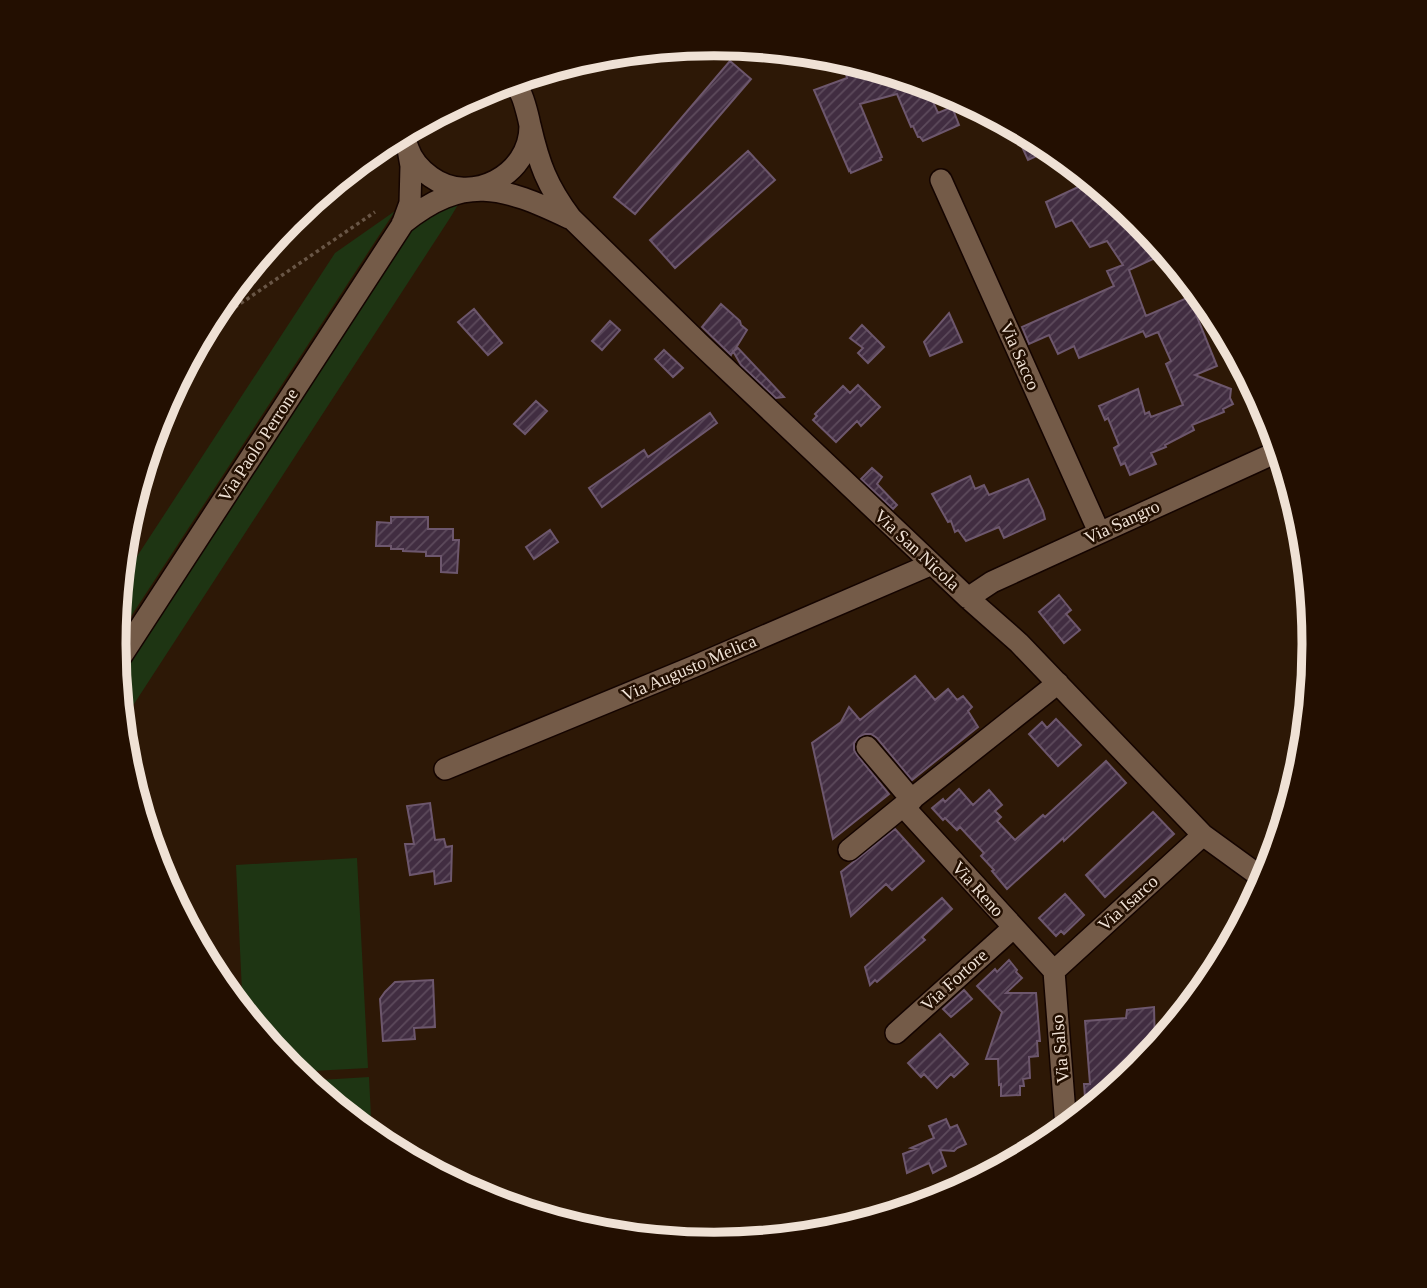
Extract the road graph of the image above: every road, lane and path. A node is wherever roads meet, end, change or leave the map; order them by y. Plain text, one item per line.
1 (518, 90) edge
2 (530, 125) junction
3 (407, 142) edge
4 (407, 143) edge
5 (941, 180) dead end
6 (477, 189) junction
7 (375, 212) dead end
8 (571, 218) junction
9 (401, 225) junction
10 (229, 311) edge
11 (1270, 455) edge
12 (1099, 532) junction
13 (932, 564) junction
14 (968, 598) junction
15 (126, 649) edge
16 (1058, 683) junction
17 (867, 747) dead end
18 (445, 769) dead end
19 (907, 803) junction
20 (1203, 835) junction
21 (849, 850) dead end
22 (1255, 873) edge
23 (1013, 928) junction
24 (1054, 971) junction
25 (896, 1033) dead end
26 (1065, 1114) edge

1 - 2 street, Via San Nicola
2 - 6 street
2 - 8 street, Via San Nicola
3 - 6 street, Via San Nicola
4 - 9 street, Via Paolo Perrone
5 - 12 street, Via Sacco
6 - 8 street, Via San Nicola
6 - 9 street, Via Paolo Perrone
7 - 10 path
8 - 13 street, Via San Nicola
9 - 15 street, Via Paolo Perrone
11 - 12 street, Via Sangro
12 - 14 street, Via Sangro
13 - 14 street, Via San Nicola
13 - 18 street, Via Augusto Melica
14 - 16 street, Via San Nicola
16 - 19 street
16 - 20 street, Via San Nicola
17 - 19 street, Via Reno
19 - 21 street
19 - 23 street, Via Reno
20 - 22 street, Via San Nicola
20 - 24 street, Via Isarco
23 - 24 street, Via Reno
23 - 25 street, Via Fortore
24 - 26 street, Via Salso

